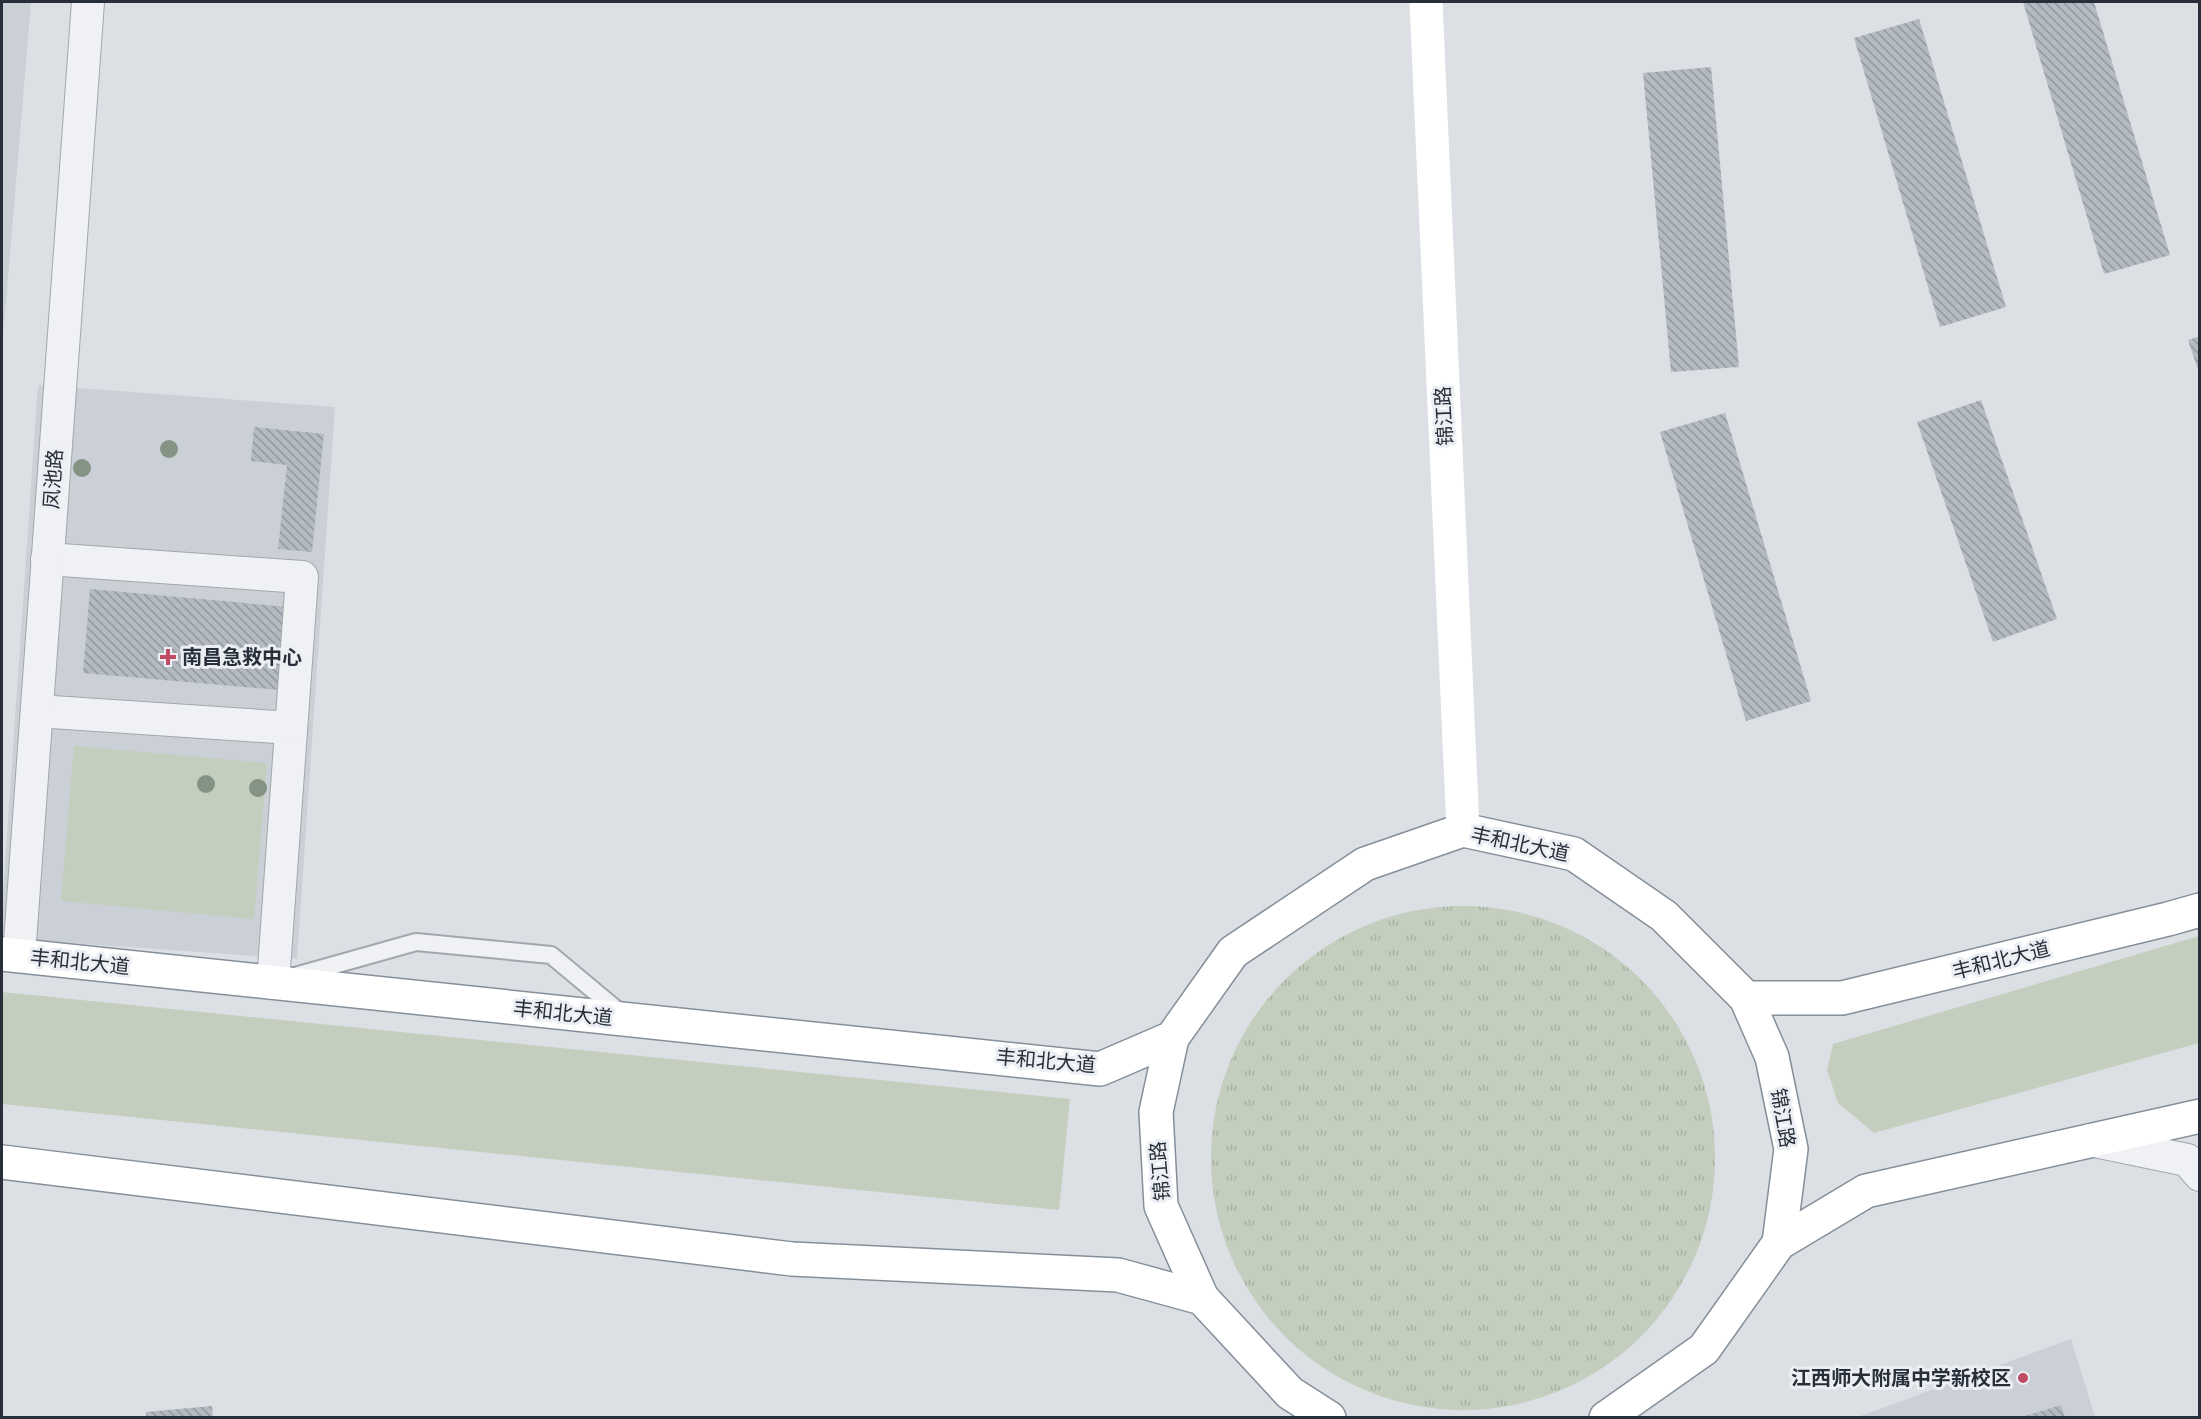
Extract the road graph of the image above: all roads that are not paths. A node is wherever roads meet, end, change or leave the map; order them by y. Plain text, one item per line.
1 (88, 2) edge
2 (1426, 2) edge
3 (47, 559) junction
4 (37, 711) junction
5 (291, 728) junction
6 (1463, 830) junction
7 (2199, 910) edge
8 (7, 951) edge
9 (273, 982) junction
10 (1746, 998) junction
11 (628, 1020) junction
12 (1172, 1038) junction
13 (2199, 1116) edge
14 (2090, 1140) junction
15 (2, 1162) edge
16 (2199, 1175) edge
17 (1779, 1243) junction
18 (1202, 1298) junction
19 (1329, 1418) edge
20 (1605, 1418) edge

1 - 3 street, 凤池路
2 - 6 main road, 锦江路
3 - 4 street, 凤池路
3 - 5 street
4 - 5 street
4 - 8 street, 凤池路
5 - 9 street
6 - 10 main road, 丰和北大道
6 - 12 main road, 丰和北大道
7 - 10 main road, 丰和北大道
8 - 9 main road, 丰和北大道
9 - 11 main road, 丰和北大道
9 - 11 lane
10 - 17 main road, 锦江路
11 - 12 main road, 丰和北大道
12 - 18 main road, 锦江路
13 - 14 main road
14 - 16 street
14 - 17 main road
15 - 18 main road
17 - 20 main road
18 - 19 main road

